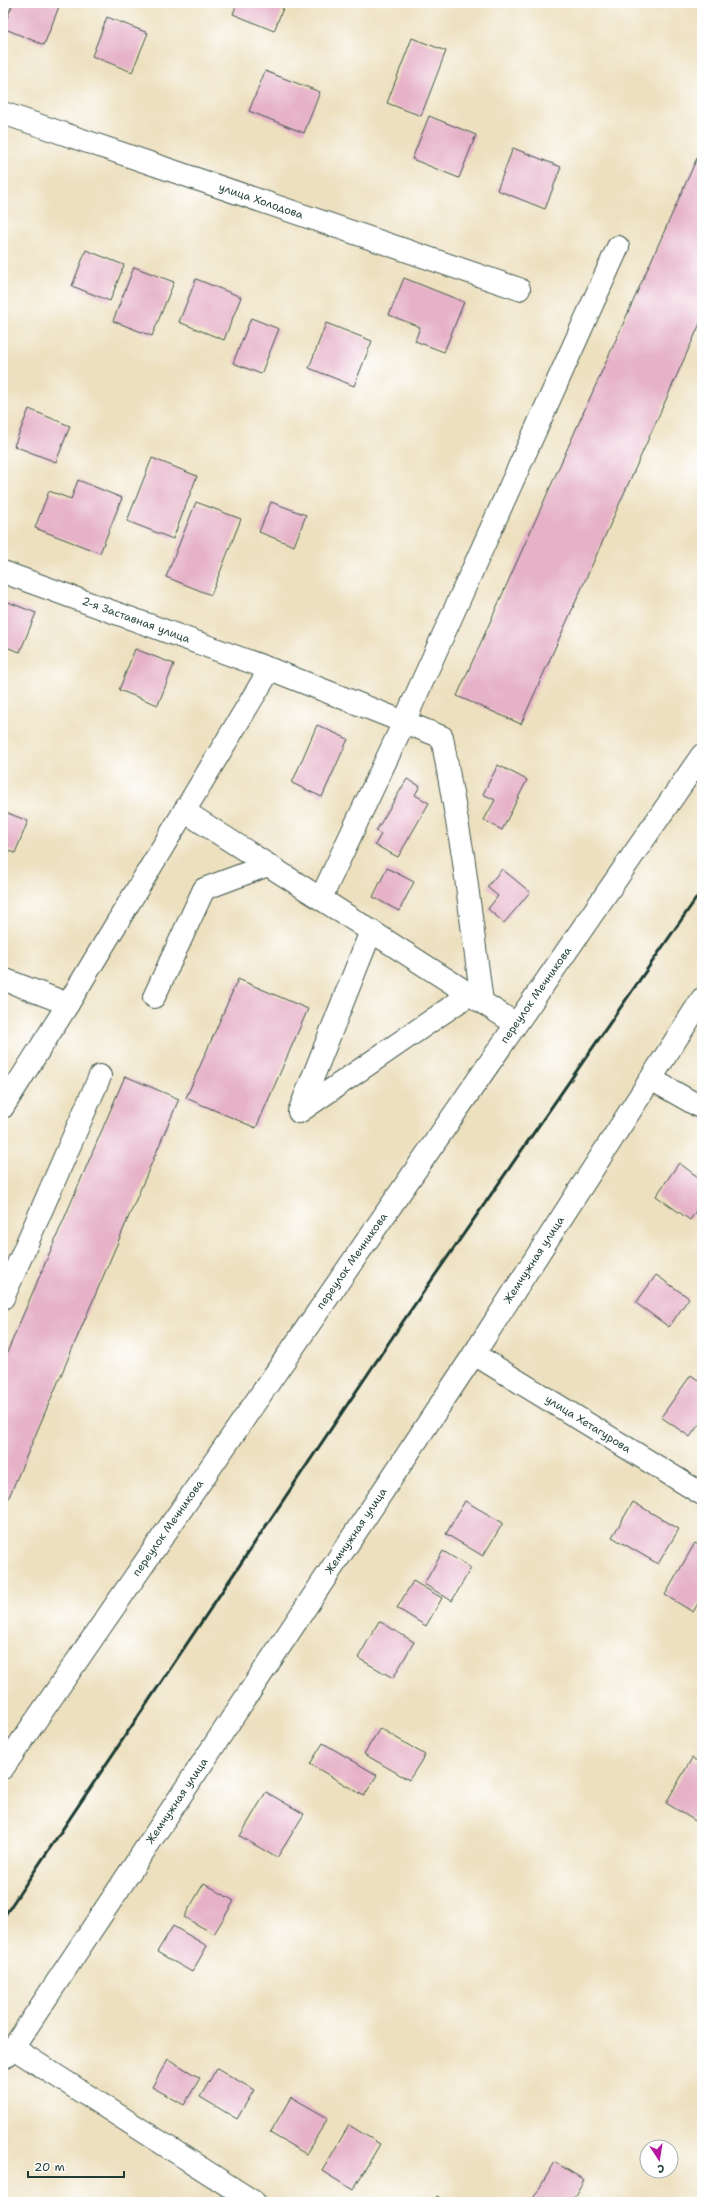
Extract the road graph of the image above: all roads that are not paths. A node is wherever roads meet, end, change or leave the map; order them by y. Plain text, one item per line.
1 (3, 113) edge
2 (618, 247) dead end
3 (519, 290) dead end
4 (3, 572) edge
5 (270, 669) junction
6 (404, 722) junction
7 (702, 755) edge
8 (184, 810) junction
9 (268, 865) junction
10 (320, 898) junction
11 (370, 931) junction
12 (3, 979) edge
13 (154, 997) dead end
14 (476, 998) junction
15 (702, 999) edge
16 (68, 1004) junction
17 (516, 1024) junction
18 (100, 1076) dead end
19 (651, 1079) junction
20 (3, 1107) edge
21 (702, 1108) edge
22 (3, 1298) edge
23 (474, 1354) junction
24 (702, 1494) edge
25 (3, 1768) edge
26 (8, 2053) edge
27 (254, 2202) edge

1 - 3 street, улица Холодова
2 - 6 street
4 - 5 street, 2-я Заставная улица
5 - 6 street, 2-я Заставная улица
5 - 8 street
6 - 10 street
6 - 14 street, 2-я Заставная улица
7 - 17 street, переулок Мечникова
8 - 9 street
8 - 16 street
9 - 10 street
9 - 13 street
10 - 11 street
11 - 14 street
11 - 14 street
12 - 16 street
14 - 17 street
15 - 19 street, Жемчужная улица
16 - 20 street
17 - 25 street, переулок Мечникова
18 - 22 street
19 - 21 street
19 - 23 street, Жемчужная улица
23 - 24 street, улица Хетагурова
23 - 26 street, Жемчужная улица
26 - 27 street

